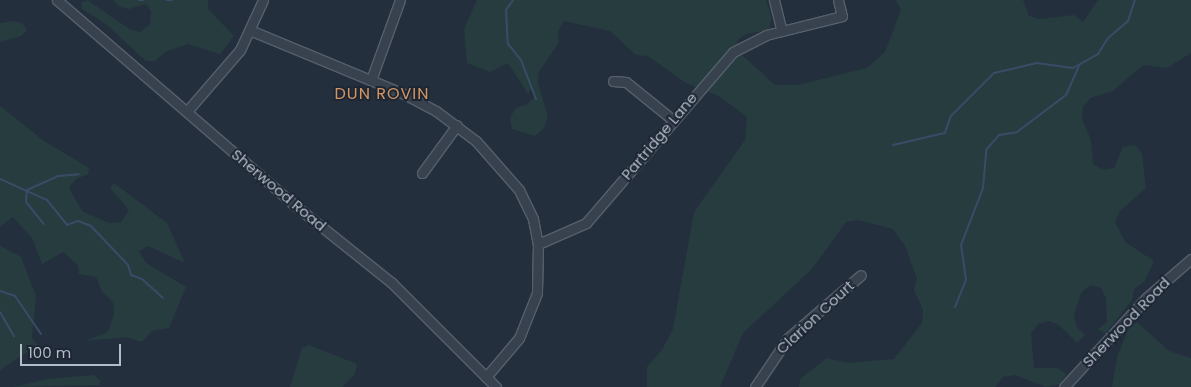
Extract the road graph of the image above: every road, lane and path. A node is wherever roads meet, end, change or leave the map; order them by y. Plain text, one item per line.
1 (57, 0) edge
2 (263, 0) edge
3 (400, 0) edge
4 (774, 0) edge
5 (838, 0) edge
6 (252, 31) junction
7 (782, 31) junction
8 (371, 80) junction
9 (612, 81) dead end
10 (188, 110) junction
11 (673, 120) junction
12 (457, 125) junction
13 (422, 173) dead end
14 (538, 244) junction
15 (1191, 259) edge
16 (862, 275) dead end
17 (486, 377) junction
18 (496, 387) edge
19 (755, 387) edge
20 (1064, 387) edge

1 - 10 street, Sherwood Road
2 - 6 street
3 - 8 street
4 - 7 street
5 - 7 street, Partridge Lane
6 - 8 street
6 - 10 street
7 - 11 street, Partridge Lane
8 - 12 street
9 - 11 street
10 - 17 street, Sherwood Road
11 - 14 street, Partridge Lane
12 - 13 street
12 - 14 street
14 - 17 street
15 - 20 street, Sherwood Road
16 - 19 street, Clarion Court
17 - 18 street, Sherwood Road

